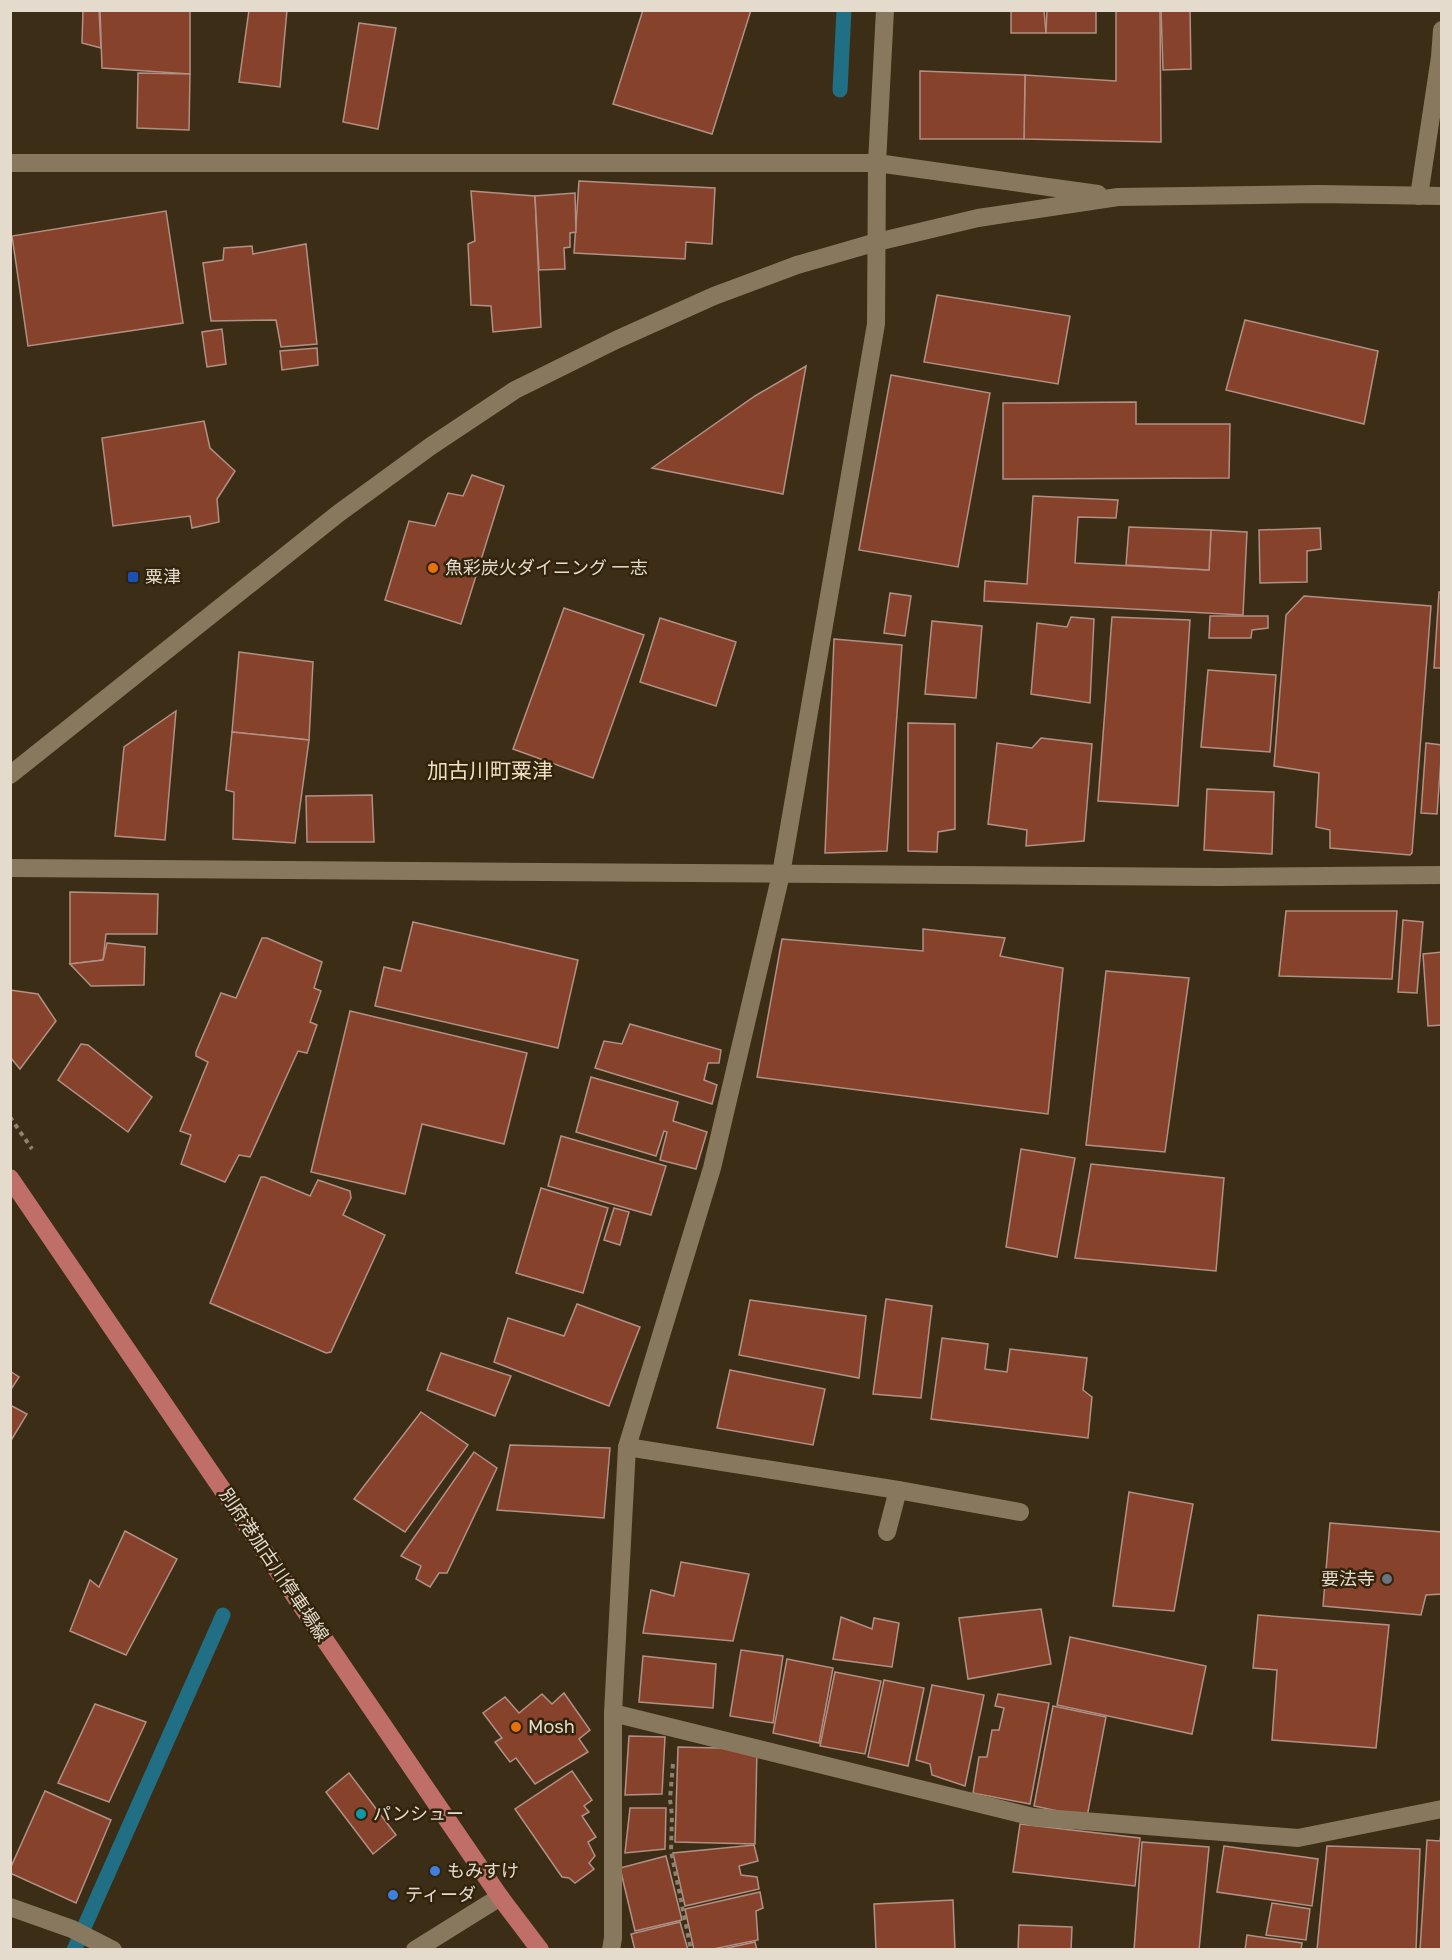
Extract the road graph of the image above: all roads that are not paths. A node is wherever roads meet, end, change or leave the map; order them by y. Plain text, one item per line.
1 (885, 10) edge
2 (1442, 30) edge
3 (10, 163) edge
4 (877, 163) junction
5 (1419, 196) junction
6 (1442, 196) edge
7 (1118, 197) junction
8 (877, 242) junction
9 (10, 775) edge
10 (10, 868) edge
11 (781, 874) junction
12 (1442, 875) edge
13 (10, 1178) edge
14 (627, 1447) junction
15 (898, 1490) junction
16 (1020, 1512) dead end
17 (887, 1532) dead end
18 (613, 1713) junction
19 (1442, 1809) edge
20 (500, 1897) junction
21 (10, 1907) edge
22 (106, 1946) edge
23 (415, 1950) edge
24 (540, 1950) edge
25 (611, 1950) edge

1 - 4 street
2 - 5 street
3 - 4 street
4 - 7 street
4 - 8 street
5 - 6 street
5 - 7 street
7 - 8 street
8 - 9 street
8 - 11 street
10 - 11 street
11 - 12 street
11 - 14 street
13 - 20 main road, 別府港加古川停車場線
14 - 15 street
14 - 18 street
15 - 16 street
15 - 17 street
18 - 19 street
18 - 25 street
20 - 23 street
20 - 24 main road, 別府港加古川停車場線
21 - 22 street

